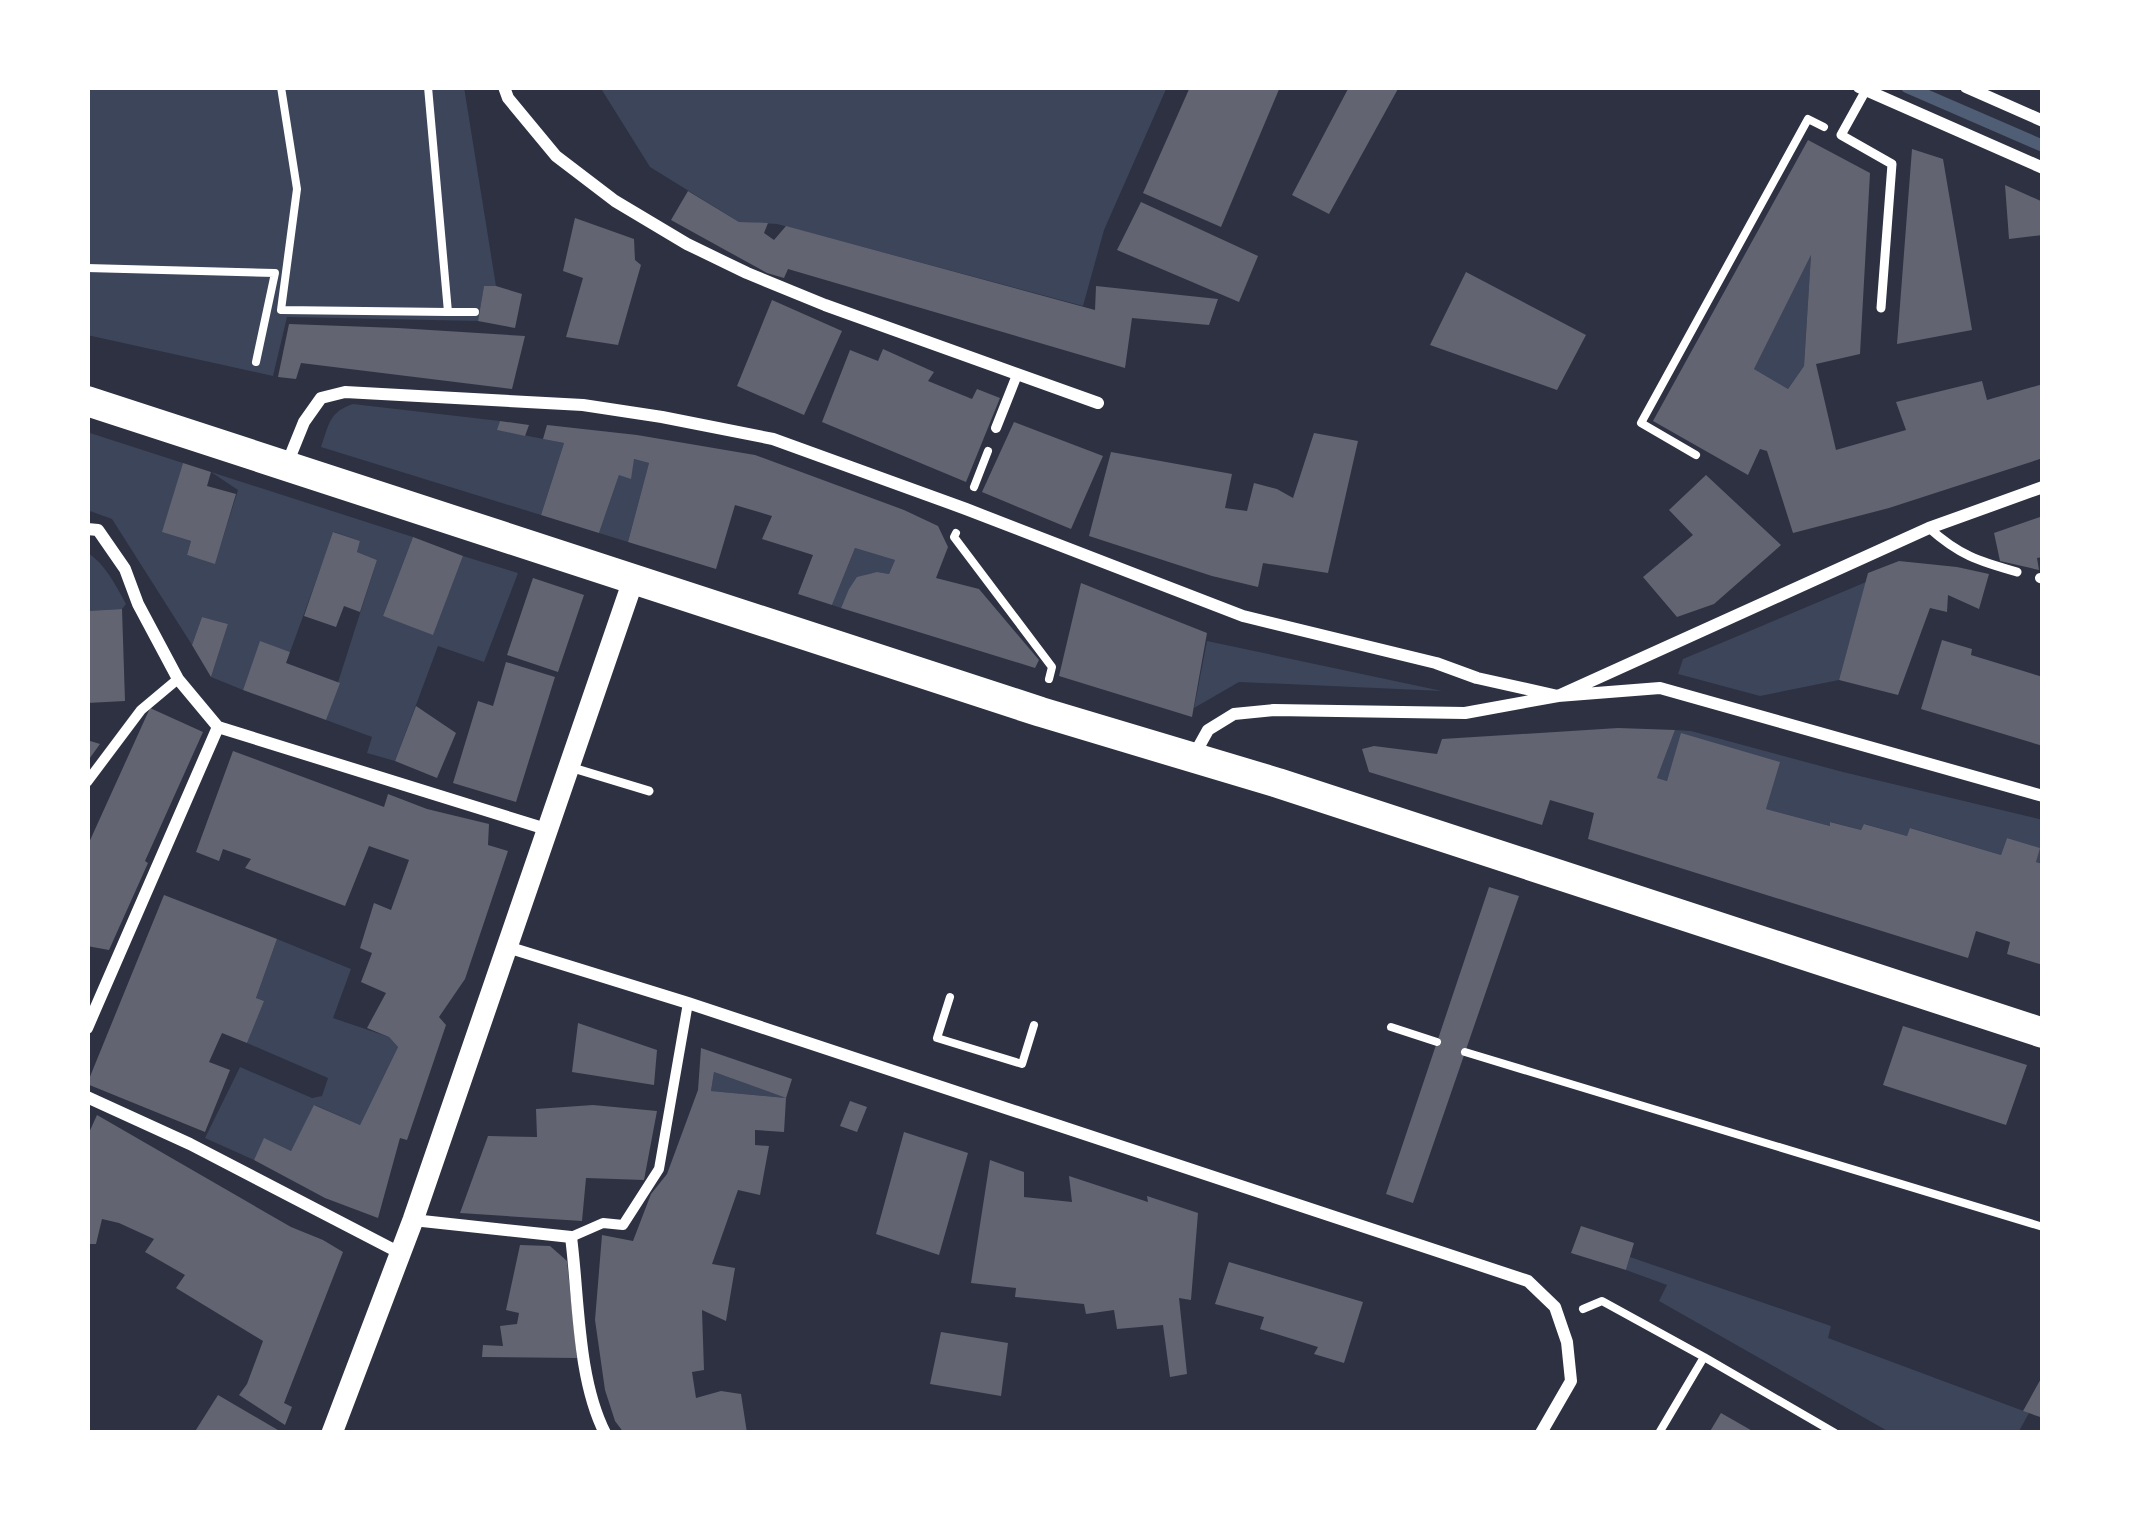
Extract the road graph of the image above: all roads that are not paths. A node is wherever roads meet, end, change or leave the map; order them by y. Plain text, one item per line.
1 (504, 87) edge
2 (1966, 87) edge
3 (1862, 88) edge
4 (2043, 122) edge
5 (2043, 168) edge
6 (1881, 308) dead end
7 (1017, 375) junction
8 (87, 401) edge
9 (1098, 403) dead end
10 (996, 428) road end
11 (286, 465) junction
12 (2043, 487) edge
13 (1929, 528) junction
14 (87, 529) edge
15 (1952, 548) junction
16 (1957, 567) dead end
17 (2017, 572) dead end
18 (634, 578) junction
19 (178, 679) junction
20 (1558, 696) junction
21 (218, 727) junction
22 (1193, 757) junction
23 (568, 766) junction
24 (87, 782) edge
25 (649, 791) dead end
26 (2043, 796) edge
27 (546, 830) junction
28 (507, 947) junction
29 (688, 1003) junction
30 (87, 1028) edge
31 (2043, 1033) edge
32 (87, 1097) edge
33 (413, 1220) junction
34 (571, 1237) junction
35 (400, 1253) junction
36 (332, 1433) edge
37 (605, 1433) edge
38 (1541, 1433) edge

1 - 7 street
2 - 4 street
3 - 5 street
3 - 6 lane
7 - 9 street
7 - 10 street
8 - 11 main road
11 - 18 main road
11 - 20 street
12 - 13 street
13 - 15 lane
13 - 20 street
14 - 19 street
15 - 16 lane
15 - 17 lane
18 - 22 main road
18 - 23 street
19 - 21 street
19 - 24 street
20 - 22 street
20 - 26 street
21 - 27 street
21 - 30 street
22 - 31 main road
23 - 25 lane
23 - 27 street
27 - 28 street
28 - 29 street
28 - 33 street
29 - 34 street
29 - 38 street
32 - 35 street
33 - 34 street
33 - 35 street
34 - 37 street
35 - 36 street

